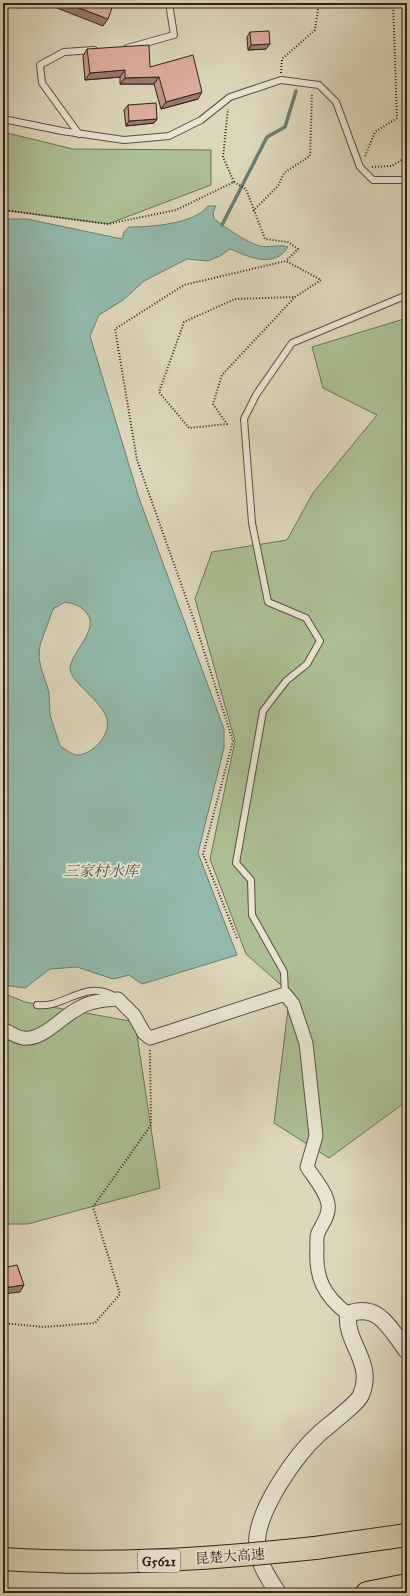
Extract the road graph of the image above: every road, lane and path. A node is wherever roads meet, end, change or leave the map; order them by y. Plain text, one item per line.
1 (169, 3) edge
2 (319, 3) edge
3 (393, 3) edge
4 (124, 49) edge
5 (102, 50) edge
6 (281, 80) junction
7 (312, 84) junction
8 (230, 97) junction
9 (3, 119) edge
10 (79, 134) junction
11 (407, 157) edge
12 (360, 167) junction
13 (407, 180) edge
14 (234, 182) junction
15 (3, 210) edge
16 (253, 211) junction
17 (286, 261) junction
18 (407, 295) edge
19 (295, 297) junction
20 (237, 938) dead end
21 (285, 994) junction
22 (118, 999) junction
23 (37, 1005) dead end
24 (3, 1029) edge
25 (150, 1038) junction
26 (348, 1314) junction
27 (3, 1323) edge
28 (407, 1351) edge
29 (407, 1535) edge
30 (3, 1559) edge
31 (407, 1585) edge
32 (278, 1593) edge
33 (367, 1593) edge

1 - 4 lane
2 - 6 path
3 - 12 path
5 - 10 lane
6 - 7 lane
6 - 8 lane
7 - 12 lane
7 - 16 path
8 - 10 lane
8 - 14 path
9 - 10 lane
11 - 12 path
12 - 13 lane
14 - 15 path
14 - 16 path
16 - 17 path
17 - 19 path
17 - 20 path
18 - 21 lane
19 - 19 path
21 - 25 street
21 - 26 street
22 - 23 lane
22 - 24 street
22 - 25 street
25 - 27 path
26 - 28 street
26 - 32 street
29 - 30 highway, 昆楚大高速 / G5621, bridge
31 - 33 highway

